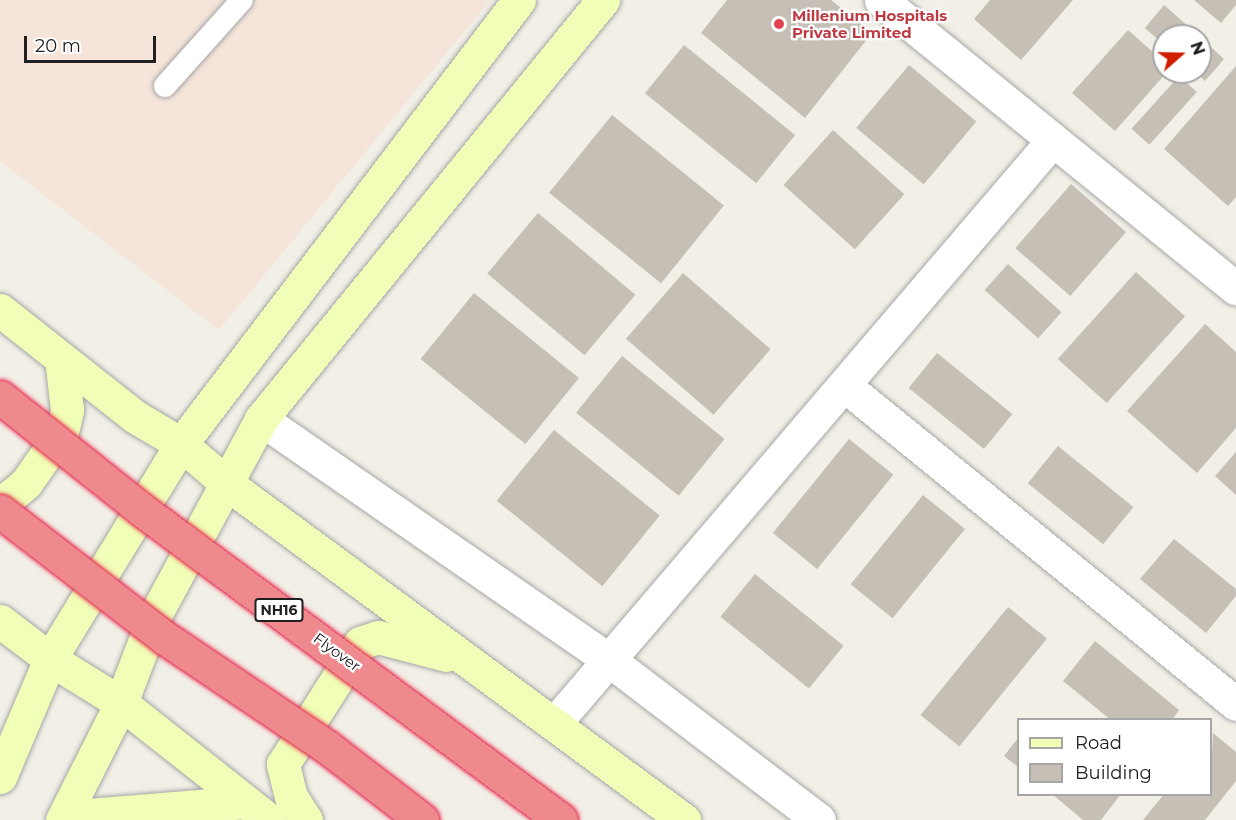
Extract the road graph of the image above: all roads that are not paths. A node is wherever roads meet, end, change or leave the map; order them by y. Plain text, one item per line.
1 (242, 0) edge
2 (519, 0) edge
3 (603, 0) edge
4 (881, 0) edge
5 (165, 86) dead end
6 (1053, 140) junction
7 (1236, 288) edge
8 (0, 310) edge
9 (61, 358) junction
10 (844, 385) junction
11 (0, 397) edge
12 (261, 419) junction
13 (182, 444) junction
14 (226, 483) junction
15 (0, 505) edge
16 (0, 511) edge
17 (0, 621) edge
18 (50, 659) junction
19 (609, 660) junction
20 (471, 663) junction
21 (121, 703) junction
22 (1236, 704) edge
23 (554, 724) junction
24 (0, 777) edge
25 (257, 811) edge
26 (63, 818) edge
27 (306, 820) edge
28 (422, 820) edge
29 (561, 820) edge
30 (684, 820) edge
31 (819, 820) edge

1 - 5 lane
2 - 13 street
3 - 12 street
4 - 6 street
6 - 7 street
6 - 10 street
8 - 9 street
9 - 13 street
9 - 15 street
10 - 19 street
10 - 22 street
11 - 29 highway, Flyover / NH16, bridge
12 - 14 street
12 - 19 street
13 - 14 street
13 - 18 street
14 - 20 street
14 - 21 street
16 - 28 highway, bridge
17 - 18 street
18 - 21 street
18 - 24 street
19 - 23 street
19 - 31 street
20 - 23 street
20 - 27 street
21 - 25 street
21 - 26 street
23 - 30 street
25 - 26 street

